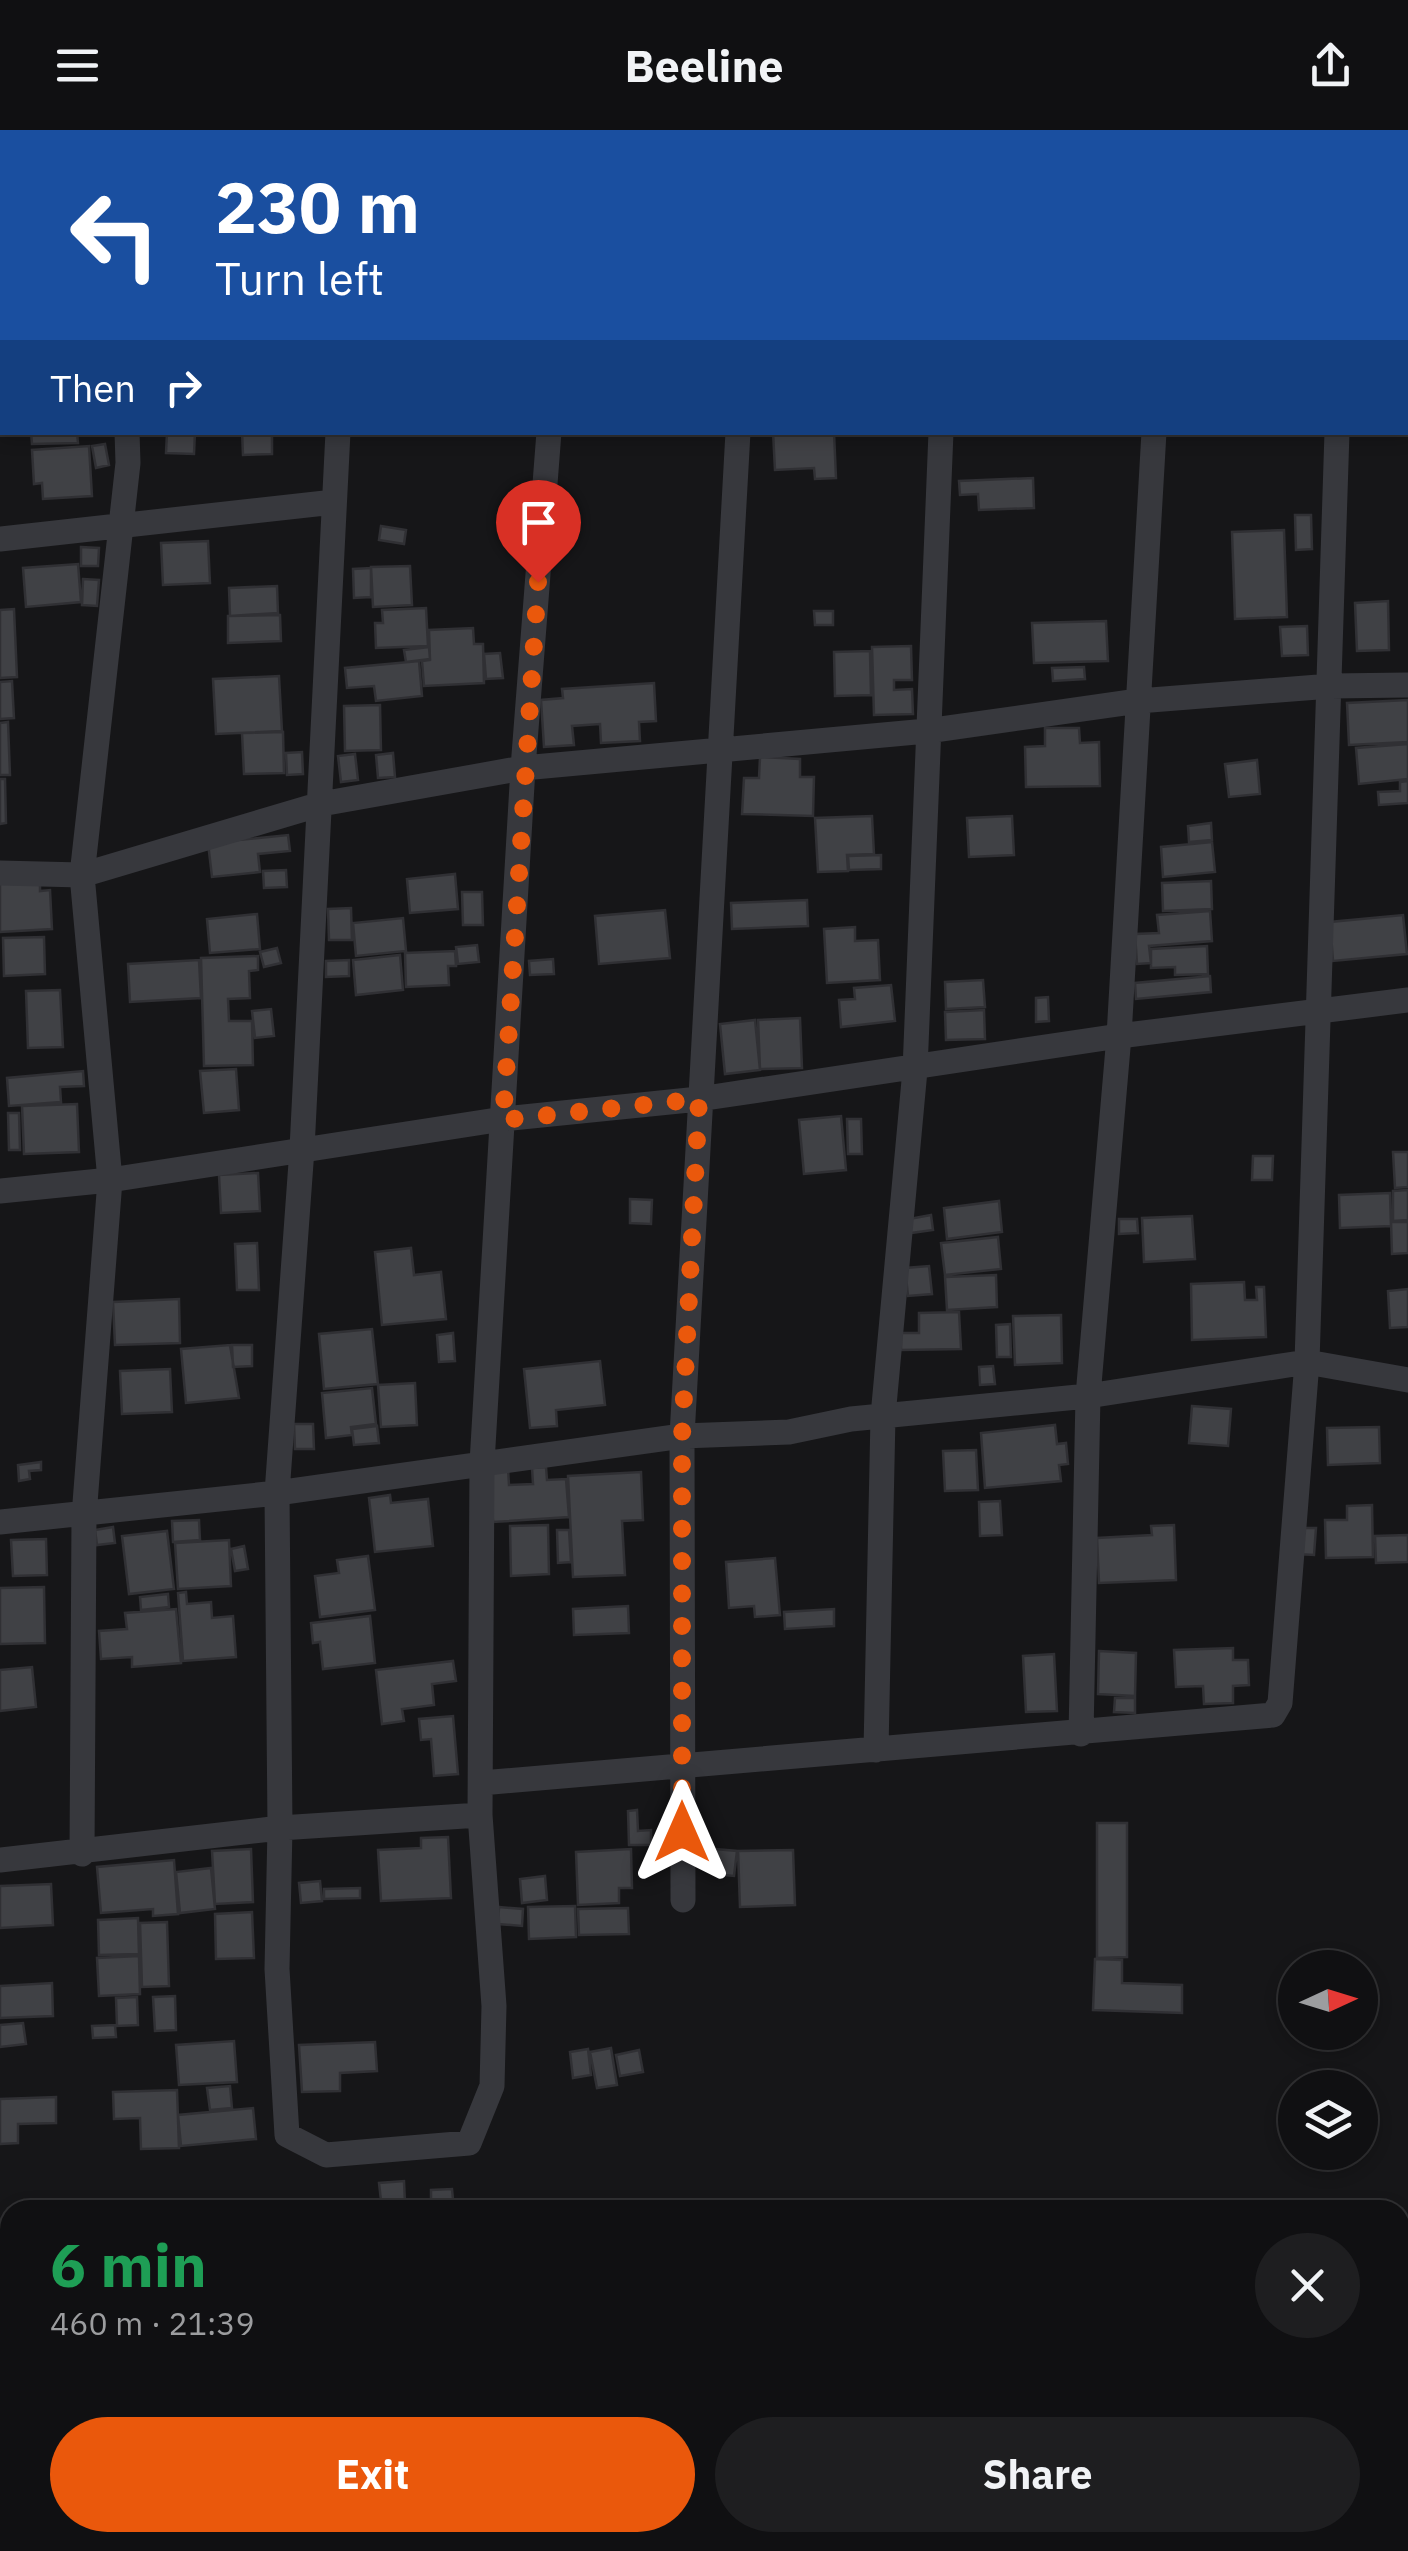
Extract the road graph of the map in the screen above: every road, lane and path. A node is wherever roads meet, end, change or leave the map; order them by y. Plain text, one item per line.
1 (127, 435) edge
2 (338, 435) edge
3 (550, 435) edge
4 (738, 435) edge
5 (941, 435) edge
6 (1154, 435) edge
7 (1338, 435) edge
8 (334, 502) junction
9 (120, 528) junction
10 (0, 539) edge
11 (1408, 685) edge
12 (1331, 686) junction
13 (1138, 701) junction
14 (927, 731) junction
15 (719, 747) junction
16 (523, 768) junction
17 (321, 804) junction
18 (0, 873) edge
19 (82, 875) junction
20 (1408, 1000) edge
21 (1317, 1012) junction
22 (1119, 1036) junction
23 (915, 1070) junction
24 (699, 1099) junction
25 (503, 1120) junction
26 (302, 1149) junction
27 (110, 1180) junction
28 (0, 1191) edge
29 (1307, 1362) junction
30 (1408, 1380) edge
31 (1088, 1396) junction
32 (883, 1416) junction
33 (682, 1436) junction
34 (482, 1462) junction
35 (277, 1492) junction
36 (84, 1516) junction
37 (0, 1522) edge
38 (1082, 1734) junction
39 (876, 1750) junction
40 (682, 1765) junction
41 (480, 1783) junction
42 (480, 1815) junction
43 (280, 1828) junction
44 (82, 1854) junction
45 (0, 1860) edge
46 (682, 1900) dead end

1 - 9 street
2 - 8 street
3 - 16 street
4 - 15 street
5 - 14 street
6 - 13 street
7 - 12 street
8 - 9 street
8 - 17 street
9 - 10 street
9 - 19 street
11 - 12 street
12 - 13 street
12 - 21 street
13 - 14 street
13 - 22 street
14 - 15 street
14 - 23 street
15 - 16 street
15 - 24 street
16 - 17 street
16 - 25 street
17 - 19 street
17 - 26 street
18 - 19 street
19 - 27 street
20 - 21 street
21 - 22 street
21 - 29 street
22 - 23 street
22 - 31 street
23 - 24 street
23 - 32 street
24 - 25 street
24 - 33 street
25 - 26 street
25 - 34 street
26 - 27 street
26 - 35 street
27 - 28 street
27 - 36 street
29 - 30 street
29 - 31 street
29 - 38 street
31 - 32 street
31 - 38 street
32 - 33 street
32 - 39 street
33 - 34 street
33 - 40 street
34 - 35 street
34 - 41 street
35 - 36 street
35 - 43 street
36 - 37 street
36 - 44 street
38 - 39 street
39 - 40 street
40 - 41 street
40 - 46 street
41 - 42 street
42 - 43 street
42 - 43 street
43 - 44 street
44 - 45 street

